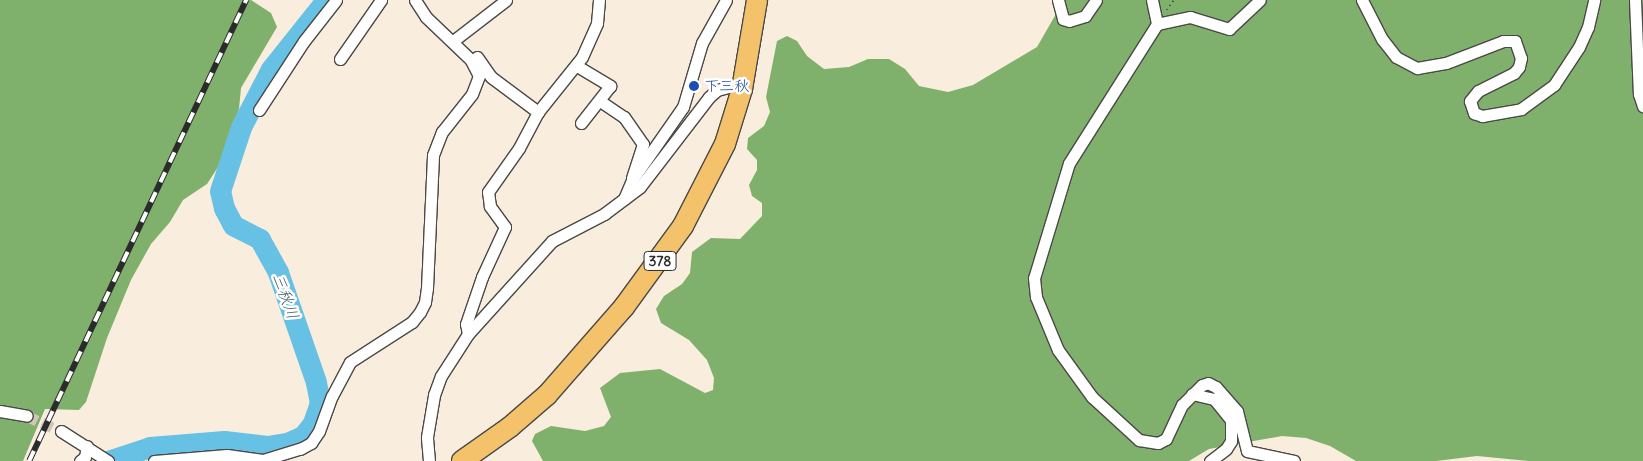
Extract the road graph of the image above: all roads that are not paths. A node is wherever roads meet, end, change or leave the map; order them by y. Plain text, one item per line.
1 (336, 0) edge
2 (380, 0) edge
3 (506, 0) edge
4 (599, 0) edge
5 (726, 0) edge
6 (757, 0) edge
7 (1058, 0) edge
8 (1096, 0) edge
9 (1152, 0) edge
10 (1260, 0) edge
11 (1362, 0) edge
12 (1594, 0) edge
13 (1635, 0) edge
14 (412, 1) edge
15 (1157, 24) junction
16 (453, 41) junction
17 (466, 54) junction
18 (340, 59) dead end
19 (577, 66) junction
20 (742, 88) junction
21 (600, 101) junction
22 (1643, 106) edge
23 (258, 110) dead end
24 (538, 112) junction
25 (581, 123) dead end
26 (632, 180) junction
27 (623, 200) junction
28 (468, 334) junction
29 (1192, 394) junction
30 (0, 411) edge
31 (27, 416) tunnel mouth
32 (61, 430) tunnel mouth
33 (87, 446) junction
34 (105, 459) edge
35 (262, 460) edge
36 (80, 461) edge
37 (154, 461) edge
38 (429, 461) edge
39 (462, 461) edge
40 (1210, 461) edge
41 (1294, 461) edge

1 - 23 street
2 - 18 street
3 - 16 street
4 - 19 street
5 - 26 street
6 - 20 highway, 378
7 - 8 street
9 - 15 street
10 - 15 street
11 - 12 street
13 - 22 street
14 - 16 street
15 - 29 street
16 - 17 street
17 - 24 street
17 - 35 street
19 - 21 street
19 - 24 street
20 - 27 street
20 - 39 highway, 378
21 - 25 street
21 - 26 street
24 - 28 street
26 - 27 street
27 - 28 street
28 - 38 street
29 - 40 street
29 - 41 street
30 - 31 street
32 - 33 street
33 - 34 street
33 - 36 street
35 - 37 street

